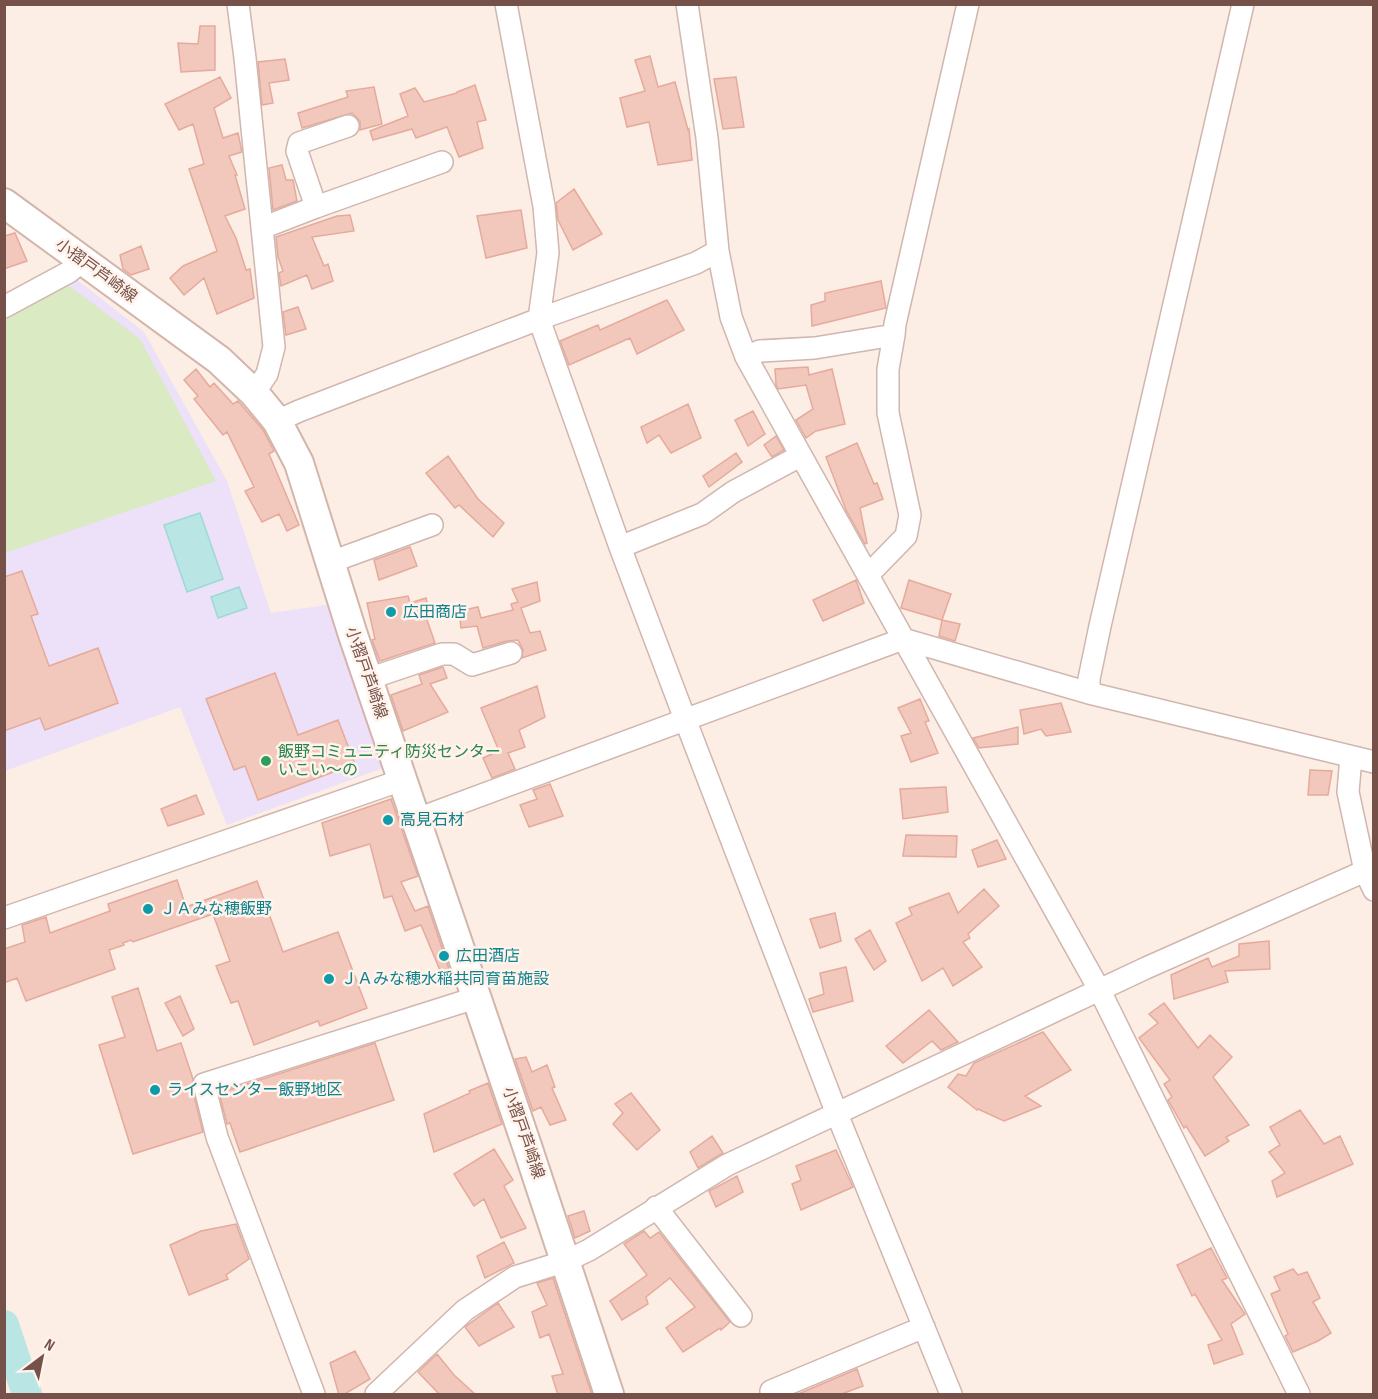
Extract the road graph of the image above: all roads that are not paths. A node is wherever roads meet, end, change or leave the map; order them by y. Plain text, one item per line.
1 (238, 4) edge
2 (506, 4) edge
3 (687, 4) edge
4 (968, 4) edge
5 (1243, 4) edge
6 (348, 126) dead end
7 (442, 162) dead end
8 (4, 203) edge
9 (316, 207) junction
10 (262, 228) junction
11 (718, 251) junction
12 (82, 261) junction
13 (4, 307) edge
14 (539, 319) junction
15 (894, 335) junction
16 (746, 357) junction
17 (254, 393) junction
18 (277, 421) junction
19 (800, 456) junction
20 (432, 525) dead end
21 (620, 547) junction
22 (331, 562) junction
23 (868, 575) junction
24 (903, 639) junction
25 (511, 653) dead end
26 (368, 680) junction
27 (1089, 693) junction
28 (685, 719) junction
29 (1351, 757) junction
30 (1374, 762) edge
31 (402, 780) junction
32 (417, 819) junction
33 (1371, 876) edge
34 (4, 918) edge
35 (1100, 991) junction
36 (475, 998) junction
37 (837, 1113) junction
38 (656, 1207) junction
39 (566, 1261) junction
40 (741, 1316) dead end
41 (924, 1327) junction
42 (771, 1391) dead end
43 (314, 1395) edge
44 (376, 1395) edge
45 (609, 1395) edge
46 (951, 1395) edge
47 (1299, 1395) edge

1 - 10 street
2 - 14 street
3 - 11 street
4 - 15 street
5 - 27 street
6 - 9 street
7 - 9 street
8 - 12 main road, 小摺戸芦崎線
9 - 10 street
10 - 17 street
11 - 14 street
11 - 16 street
12 - 13 street
12 - 17 main road, 小摺戸芦崎線
14 - 18 street
14 - 21 street
15 - 16 street
15 - 23 street
16 - 19 street
17 - 18 main road, 小摺戸芦崎線
18 - 22 main road, 小摺戸芦崎線
19 - 21 street
19 - 23 street
20 - 22 street
21 - 28 street
22 - 26 main road, 小摺戸芦崎線
23 - 24 street
24 - 27 street
24 - 28 street
24 - 35 street
25 - 26 street
26 - 31 main road, 小摺戸芦崎線
27 - 29 street
28 - 32 street
28 - 37 street
29 - 30 street
29 - 33 street
31 - 32 main road, 小摺戸芦崎線
31 - 34 street
32 - 36 main road, 小摺戸芦崎線
33 - 35 street
35 - 37 street
35 - 47 street
36 - 39 main road, 小摺戸芦崎線
36 - 43 street
37 - 38 street
37 - 41 street
38 - 39 street
38 - 40 street
39 - 44 street
39 - 45 main road, 小摺戸芦崎線
41 - 42 street
41 - 46 street

